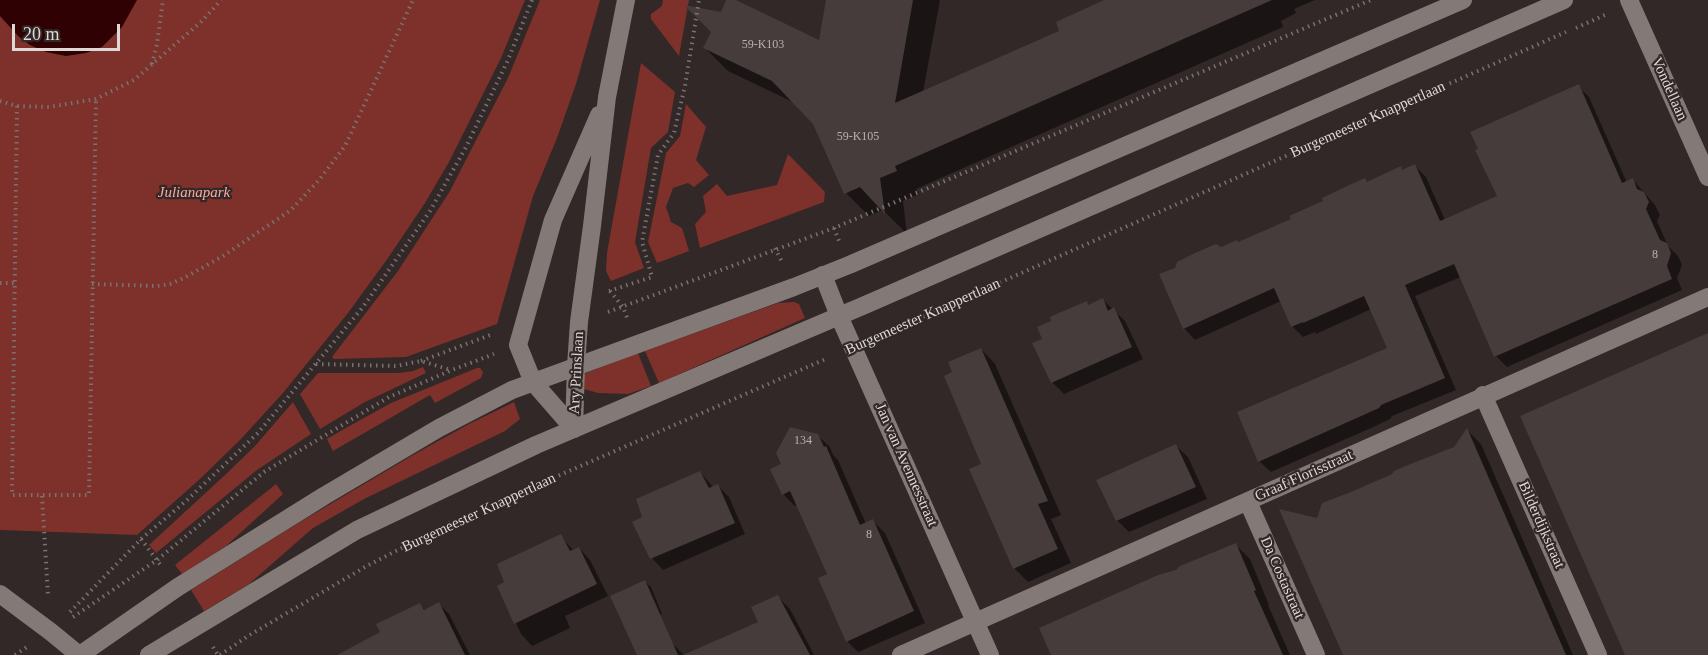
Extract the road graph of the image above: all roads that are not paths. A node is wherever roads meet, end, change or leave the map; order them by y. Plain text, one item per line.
1 (626, 0) edge
2 (1463, 0) edge
3 (1564, 0) edge
4 (1630, 2) edge
5 (607, 96) junction
6 (1708, 177) edge
7 (823, 275) junction
8 (1708, 297) edge
9 (839, 316) junction
10 (576, 366) junction
11 (532, 382) junction
12 (1483, 395) junction
13 (574, 429) junction
14 (1248, 502) junction
15 (0, 594) edge
16 (976, 622) junction
17 (79, 655) edge
18 (149, 655) edge
19 (901, 655) edge
20 (990, 655) edge
21 (1316, 655) edge
22 (1598, 655) edge

1 - 5 main road, Ary Prinslaan
2 - 7 main road
3 - 9 main road, Burgemeester Knappertlaan
4 - 6 main road, Vondellaan
5 - 10 main road, Ary Prinslaan
5 - 11 main road, Ary Prinslaan
7 - 9 main road, Jan van Avennesstraat
7 - 10 main road
8 - 12 main road, Graaf Florisstraat
9 - 13 main road, Burgemeester Knappertlaan
9 - 16 main road, Jan van Avennesstraat
10 - 11 main road
10 - 13 main road, Ary Prinslaan
11 - 13 main road, Ary Prinslaan
11 - 17 main road
12 - 14 main road, Graaf Florisstraat
12 - 22 main road, Bilderdijkstraat
13 - 18 main road, Burgemeester Knappertlaan
14 - 16 main road, Graaf Florisstraat
14 - 21 main road, Da Costastraat
15 - 17 main road
16 - 19 main road, Graaf Florisstraat
16 - 20 main road, Jan van Avennesstraat

